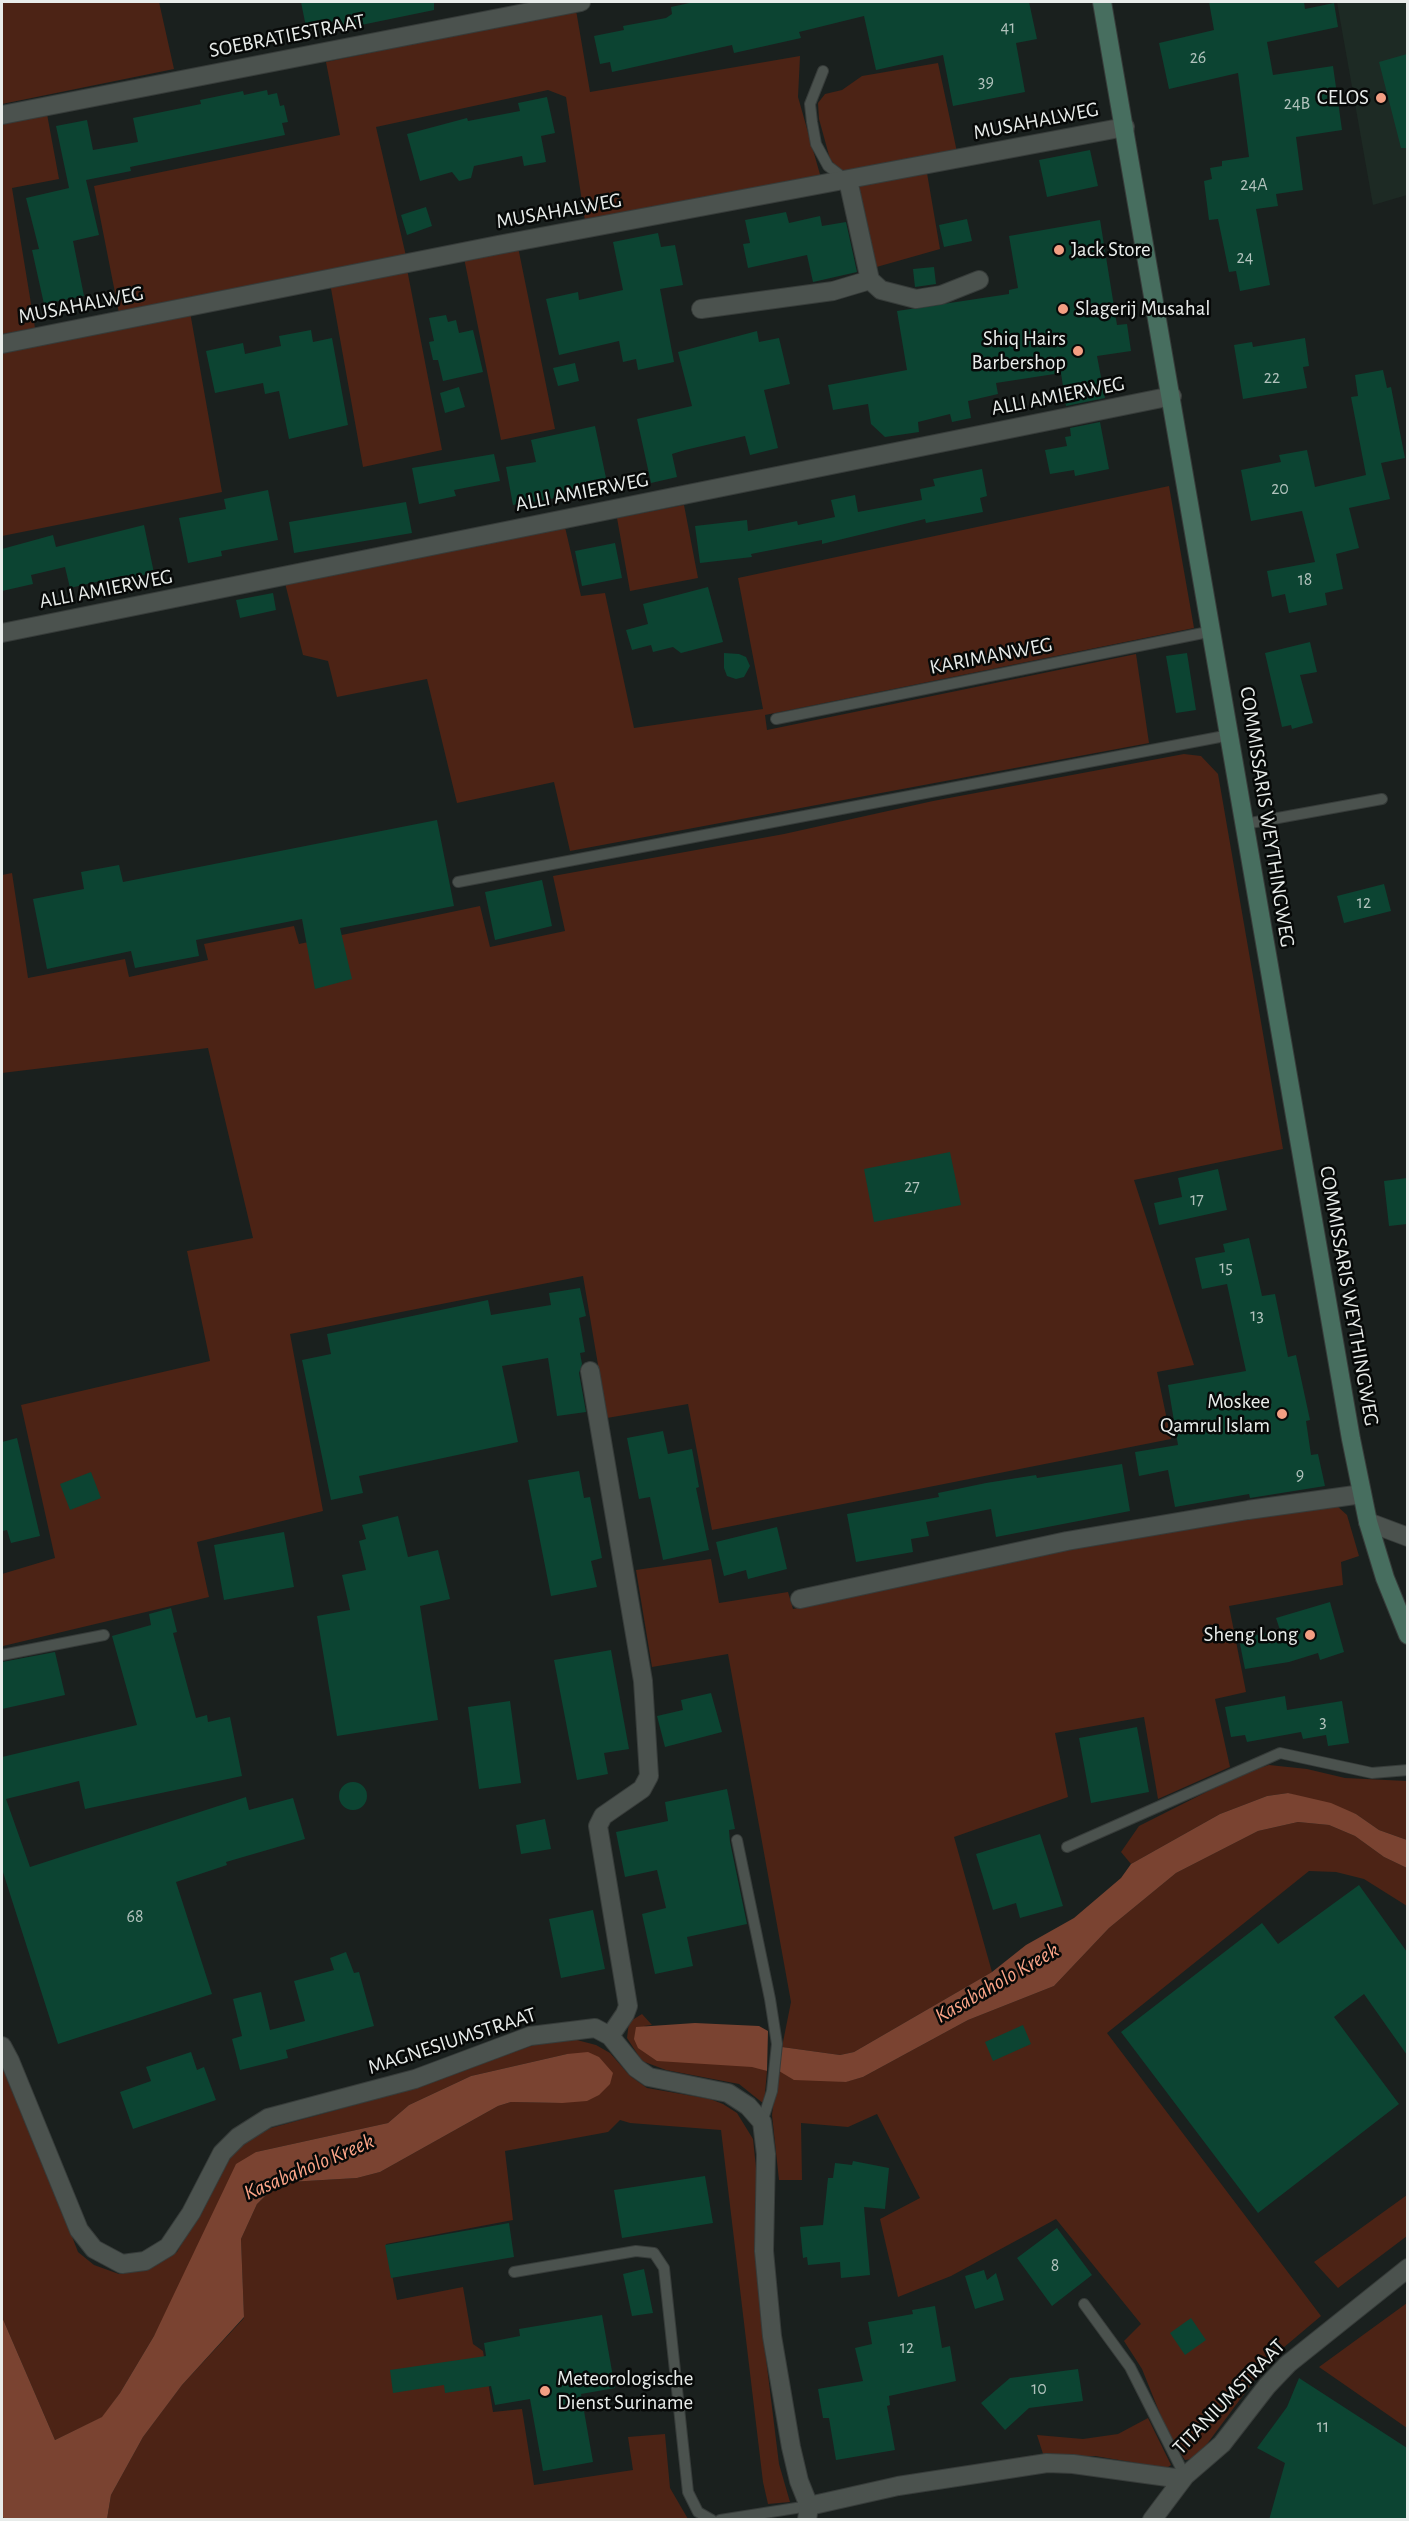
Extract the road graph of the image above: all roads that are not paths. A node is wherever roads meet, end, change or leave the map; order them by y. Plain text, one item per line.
1 (581, 2) edge
2 (1102, 2) edge
3 (823, 71) dead end
4 (2, 115) edge
5 (1125, 126) junction
6 (848, 180) junction
7 (870, 280) junction
8 (979, 280) dead end
9 (701, 309) dead end
10 (2, 344) edge
11 (1172, 396) junction
12 (1213, 631) junction
13 (2, 633) edge
14 (776, 719) dead end
15 (1230, 735) junction
16 (1382, 799) dead end
17 (1245, 824) junction
18 (458, 882) dead end
19 (590, 1371) dead end
20 (1362, 1494) junction
21 (1368, 1522) junction
22 (1407, 1537) edge
23 (800, 1599) dead end
24 (104, 1635) dead end
25 (1407, 1635) edge
26 (2, 1654) edge
27 (1407, 1770) edge
28 (737, 1840) dead end
29 (1067, 1846) dead end
30 (610, 2036) junction
31 (2, 2046) edge
32 (762, 2122) junction
33 (1407, 2268) edge
34 (514, 2272) dead end
35 (1084, 2304) dead end
36 (1185, 2476) junction
37 (808, 2513) edge
38 (712, 2520) edge
39 (720, 2520) edge
40 (1152, 2520) edge

1 - 4 street, SOEBRATIESTRAAT
2 - 5 main road, COMMISSARIS WEYTHINGWEG
3 - 6 lane
5 - 6 street, MUSAHALWEG
5 - 11 main road, COMMISSARIS WEYTHINGWEG
6 - 7 street
6 - 10 street, MUSAHALWEG
7 - 8 street
7 - 9 street
11 - 12 main road, COMMISSARIS WEYTHINGWEG
11 - 13 street, ALLI AMIERWEG
12 - 14 lane, KARIMANWEG
12 - 15 main road, COMMISSARIS WEYTHINGWEG
15 - 17 main road, COMMISSARIS WEYTHINGWEG
15 - 18 lane
16 - 17 lane
17 - 20 main road, COMMISSARIS WEYTHINGWEG
19 - 30 street
20 - 21 main road, COMMISSARIS WEYTHINGWEG
20 - 23 street
21 - 22 street
21 - 25 main road, COMMISSARIS WEYTHINGWEG
24 - 26 lane
27 - 29 lane
28 - 32 lane
30 - 31 street, MAGNESIUMSTRAAT
30 - 32 street
32 - 37 street
33 - 36 street, TITANIUMSTRAAT
34 - 38 lane
35 - 36 lane
36 - 37 street, TITANIUMSTRAAT
36 - 40 street
37 - 39 lane

